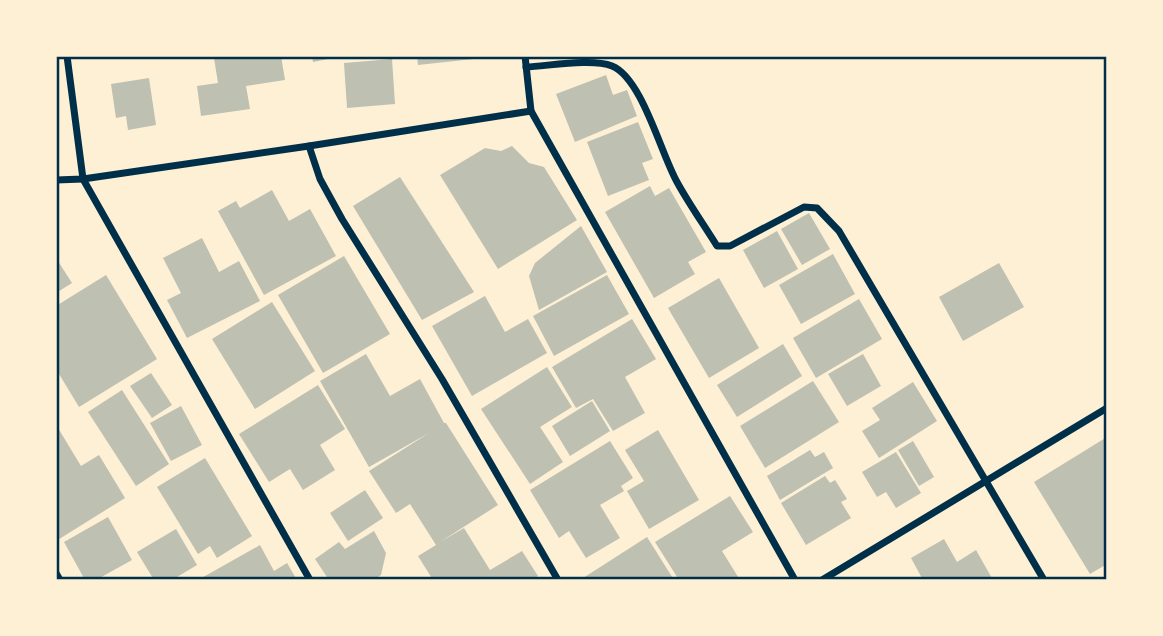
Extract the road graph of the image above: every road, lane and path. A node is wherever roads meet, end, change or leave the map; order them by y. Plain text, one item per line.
1 (67, 56) edge
2 (525, 56) edge
3 (526, 67) junction
4 (531, 111) junction
5 (309, 146) junction
6 (83, 179) junction
7 (56, 180) edge
8 (1107, 408) edge
9 (986, 481) junction
10 (56, 573) edge
11 (60, 580) edge
12 (310, 580) edge
13 (558, 580) edge
14 (795, 580) edge
15 (822, 580) edge
16 (1044, 580) edge

1 - 6 street
2 - 3 street
3 - 4 street
3 - 9 street
4 - 5 street
4 - 14 street
5 - 6 street
5 - 13 street
6 - 7 street
6 - 12 street
8 - 9 street
9 - 15 street
9 - 16 street
10 - 11 street

